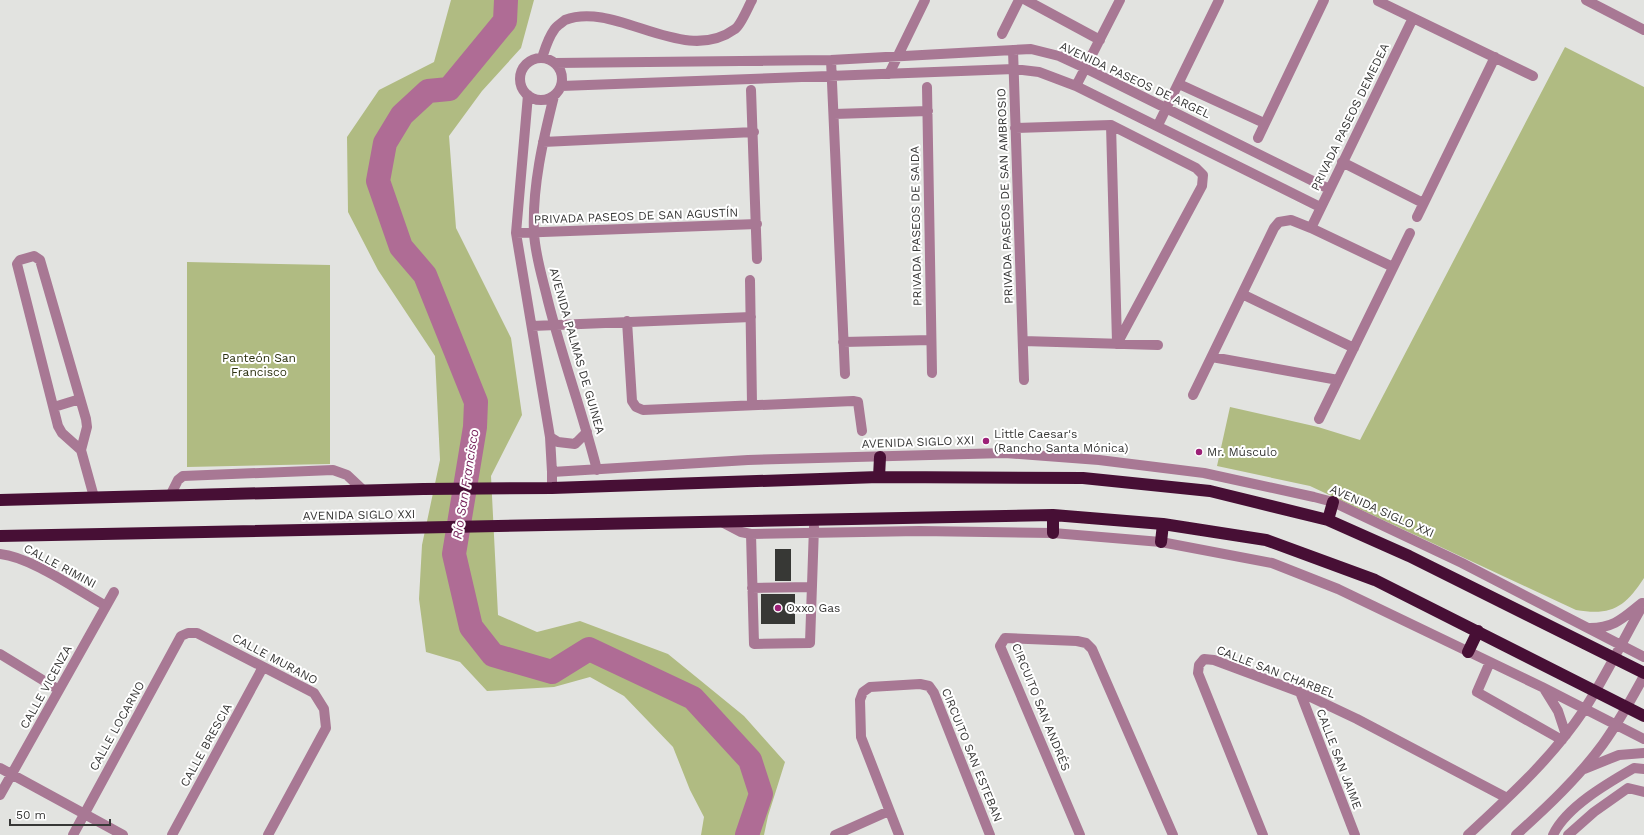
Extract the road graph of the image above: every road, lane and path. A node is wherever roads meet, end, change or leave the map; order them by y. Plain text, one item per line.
1 (752, 0) edge
2 (925, 0) edge
3 (1019, 0) edge
4 (1026, 0) edge
5 (1120, 0) edge
6 (1219, 0) edge
7 (1324, 0) edge
8 (1378, 1) edge
9 (1593, 2) edge
10 (1413, 18) junction
11 (1644, 30) edge
12 (1002, 34) dead end
13 (1100, 40) junction
14 (1013, 50) junction
15 (542, 58) junction
16 (895, 58) junction
17 (1495, 58) junction
18 (831, 60) junction
19 (555, 63) junction
20 (1085, 68) junction
21 (1014, 69) junction
22 (889, 74) junction
23 (1533, 76) dead end
24 (832, 77) junction
25 (1179, 84) junction
26 (561, 86) junction
27 (1076, 86) junction
28 (927, 87) dead end
29 (751, 90) dead end
30 (528, 95) junction
31 (554, 96) junction
32 (1167, 108) junction
33 (928, 111) junction
34 (834, 114) junction
35 (1264, 123) junction
36 (1111, 125) junction
37 (1158, 125) junction
38 (1015, 128) junction
39 (754, 132) junction
40 (1258, 138) dead end
41 (543, 142) junction
42 (1342, 162) junction
43 (1329, 189) junction
44 (1423, 203) junction
45 (1320, 206) junction
46 (1417, 217) dead end
47 (757, 224) junction
48 (1310, 228) junction
49 (1410, 232) dead end
50 (516, 233) junction
51 (534, 233) junction
52 (757, 259) dead end
53 (1393, 267) junction
54 (750, 280) dead end
55 (1242, 294) junction
56 (751, 317) junction
57 (627, 321) junction
58 (554, 324) junction
59 (532, 326) junction
60 (931, 340) junction
61 (1023, 341) junction
62 (843, 342) junction
63 (1117, 344) junction
64 (1158, 345) dead end
65 (1354, 348) junction
66 (1212, 357) junction
67 (845, 374) dead end
68 (932, 374) dead end
69 (1024, 380) dead end
70 (1338, 380) junction
71 (1193, 395) dead end
72 (80, 399) junction
73 (752, 404) junction
74 (54, 407) junction
75 (1319, 419) dead end
76 (862, 431) dead end
77 (587, 432) junction
78 (550, 437) junction
79 (81, 450) junction
80 (880, 457) junction
81 (597, 470) junction
82 (552, 472) junction
83 (879, 478) junction
84 (552, 488) junction
85 (364, 491) junction
86 (170, 496) junction
87 (94, 498) junction
88 (0, 500) edge
89 (1333, 502) junction
90 (1053, 515) junction
91 (814, 519) junction
92 (718, 520) junction
93 (1328, 520) junction
94 (1163, 524) junction
95 (814, 532) junction
96 (1053, 533) junction
97 (751, 534) junction
98 (0, 537) edge
99 (1161, 542) junction
100 (0, 554) edge
101 (812, 587) junction
102 (752, 588) junction
103 (114, 592) dead end
104 (1644, 602) edge
105 (106, 606) junction
106 (1587, 628) junction
107 (1478, 631) junction
108 (188, 633) joint
109 (1620, 645) junction
110 (1468, 652) junction
111 (0, 654) edge
112 (1644, 657) edge
113 (1613, 658) junction
114 (1490, 662) junction
115 (263, 667) junction
116 (1644, 675) edge
117 (1542, 687) junction
118 (59, 690) junction
119 (1595, 690) junction
120 (1300, 692) junction
121 (1627, 707) junction
122 (1584, 710) junction
123 (1644, 716) edge
124 (1616, 726) junction
125 (1564, 737) junction
126 (1644, 739) edge
127 (1644, 753) edge
128 (0, 768) edge
129 (1582, 769) junction
130 (1644, 769) edge
131 (12, 774) junction
132 (1644, 792) edge
133 (0, 795) edge
134 (1507, 798) junction
135 (889, 811) junction
136 (84, 814) junction
137 (73, 835) edge
138 (123, 835) edge
139 (172, 835) edge
140 (268, 835) edge
141 (835, 835) edge
142 (899, 835) edge
143 (990, 835) edge
144 (1080, 835) edge
145 (1173, 835) edge
146 (1263, 835) edge
147 (1355, 835) edge
148 (1468, 835) edge
149 (1516, 835) edge
150 (1553, 835) edge
151 (1568, 835) edge

1 - 15 street
2 - 16 street
3 - 12 street
4 - 13 street
5 - 13 street
6 - 25 street
7 - 35 street
8 - 10 street
9 - 11 street
10 - 17 street
10 - 42 street, PRIVADA PASEOS DEMEDEA
13 - 20 street
14 - 16 street, AVENIDA PASEOS DE ARGEL
14 - 20 street, AVENIDA PASEOS DE ARGEL
14 - 21 street, PRIVADA PASEOS DE SAN AMBROSIO
15 - 19 street
15 - 30 street
16 - 18 street, AVENIDA PASEOS DE ARGEL
16 - 22 street
17 - 23 street
17 - 44 street
18 - 19 street, AVENIDA PASEOS DE ARGEL
18 - 24 street
19 - 26 street
20 - 27 street
20 - 32 street, AVENIDA PASEOS DE ARGEL
21 - 22 street
21 - 27 street
21 - 38 street, PRIVADA PASEOS DE SAN AMBROSIO
22 - 24 street
24 - 26 street
24 - 34 street
25 - 32 street
25 - 35 street
26 - 31 street
27 - 37 street
28 - 33 street, PRIVADA PASEOS DE SAIDA
29 - 39 street, PRIVADA PASEOS DE SAN AGUSTÍN
30 - 31 street
30 - 50 street
31 - 41 street, AVENIDA PALMAS DE GUINEA
32 - 37 street
32 - 43 street, AVENIDA PASEOS DE ARGEL
33 - 34 street
33 - 60 street, PRIVADA PASEOS DE SAIDA
34 - 62 street
35 - 40 street
36 - 38 street
36 - 63 street
36 - 63 street
37 - 45 street
38 - 61 street, PRIVADA PASEOS DE SAN AMBROSIO
39 - 41 street
39 - 47 street, PRIVADA PASEOS DE SAN AGUSTÍN
41 - 51 street, AVENIDA PALMAS DE GUINEA
42 - 43 street, PRIVADA PASEOS DEMEDEA
42 - 44 street
43 - 45 street, PRIVADA PASEOS DEMEDEA
44 - 46 street
45 - 48 street, PRIVADA PASEOS DEMEDEA
47 - 51 street, PRIVADA PASEOS DE SAN AGUSTÍN
47 - 52 street, PRIVADA PASEOS DE SAN AGUSTÍN
48 - 53 street
48 - 55 street
49 - 53 street
50 - 51 street, PRIVADA PASEOS DE SAN AGUSTÍN
50 - 59 street
51 - 58 street, AVENIDA PALMAS DE GUINEA
53 - 65 street
54 - 56 street
55 - 65 street
55 - 66 street
56 - 57 street
56 - 73 street
57 - 58 street
57 - 73 street
58 - 59 street
58 - 77 street, AVENIDA PALMAS DE GUINEA
59 - 78 street
60 - 62 street
60 - 68 street, PRIVADA PASEOS DE SAIDA
61 - 63 street
61 - 69 street, PRIVADA PASEOS DE SAN AMBROSIO
62 - 67 street
63 - 64 street
65 - 70 street
66 - 70 street
66 - 71 street
70 - 75 street
72 - 74 street
72 - 74 street
72 - 79 street
73 - 76 street
74 - 79 street
77 - 78 street
77 - 81 street, AVENIDA PALMAS DE GUINEA
78 - 82 street
79 - 87 street
80 - 81 street, AVENIDA SIGLO XXI
80 - 83 highway
80 - 89 street, AVENIDA SIGLO XXI
81 - 82 street, AVENIDA SIGLO XXI
82 - 84 street
83 - 84 highway, AVENIDA SIGLO XXI
83 - 93 highway, AVENIDA SIGLO XXI
84 - 85 highway, AVENIDA SIGLO XXI
85 - 86 highway, AVENIDA SIGLO XXI
85 - 86 street
86 - 87 highway, AVENIDA SIGLO XXI
87 - 88 highway, AVENIDA SIGLO XXI
89 - 93 highway
89 - 106 street, AVENIDA SIGLO XXI
90 - 91 highway, AVENIDA SIGLO XXI
90 - 94 highway, AVENIDA SIGLO XXI
90 - 96 highway
91 - 92 highway, AVENIDA SIGLO XXI
91 - 95 street
92 - 97 street, AVENIDA SIGLO XXI
92 - 98 highway, AVENIDA SIGLO XXI
93 - 113 highway, AVENIDA SIGLO XXI
94 - 99 highway
94 - 107 highway, AVENIDA SIGLO XXI
95 - 96 street, AVENIDA SIGLO XXI
95 - 97 street, AVENIDA SIGLO XXI
95 - 101 street
96 - 99 street, AVENIDA SIGLO XXI
97 - 102 street
99 - 110 street, AVENIDA SIGLO XXI
100 - 105 street, CALLE RIMINI
101 - 102 street
101 - 102 street
103 - 105 street, CALLE VICENZA
104 - 106 street
104 - 109 street
105 - 118 street, CALLE VICENZA
106 - 109 street, AVENIDA SIGLO XXI
107 - 110 highway
107 - 119 highway, AVENIDA SIGLO XXI
108 - 115 street, CALLE MURANO
108 - 136 street, CALLE LOCARNO
109 - 112 street, AVENIDA SIGLO XXI
109 - 113 street
110 - 114 street, AVENIDA SIGLO XXI
111 - 118 street
113 - 116 highway, AVENIDA SIGLO XXI
113 - 119 street
114 - 117 street, AVENIDA SIGLO XXI
114 - 125 street
115 - 139 street, CALLE BRESCIA
115 - 140 street, CALLE MURANO
116 - 121 street
117 - 122 street, AVENIDA SIGLO XXI
117 - 125 street
118 - 131 street, CALLE VICENZA
119 - 121 highway, AVENIDA SIGLO XXI
119 - 122 street
120 - 134 street, CALLE SAN CHARBEL
120 - 146 street, CALLE SAN CHARBEL
120 - 147 street, CALLE SAN JAIME
121 - 123 highway, AVENIDA SIGLO XXI
121 - 124 street
122 - 124 street, AVENIDA SIGLO XXI
122 - 125 street
124 - 126 street, AVENIDA SIGLO XXI
124 - 129 street
125 - 134 street
127 - 129 street
128 - 131 street
129 - 149 street
130 - 150 street
131 - 133 street, CALLE VICENZA
131 - 136 street
132 - 151 street
134 - 148 street
135 - 141 street
135 - 142 street, CIRCUITO SAN ESTEBAN
135 - 143 street, CIRCUITO SAN ESTEBAN
136 - 137 street, CALLE LOCARNO
136 - 138 street
144 - 145 street, CIRCUITO SAN ANDRÉS

